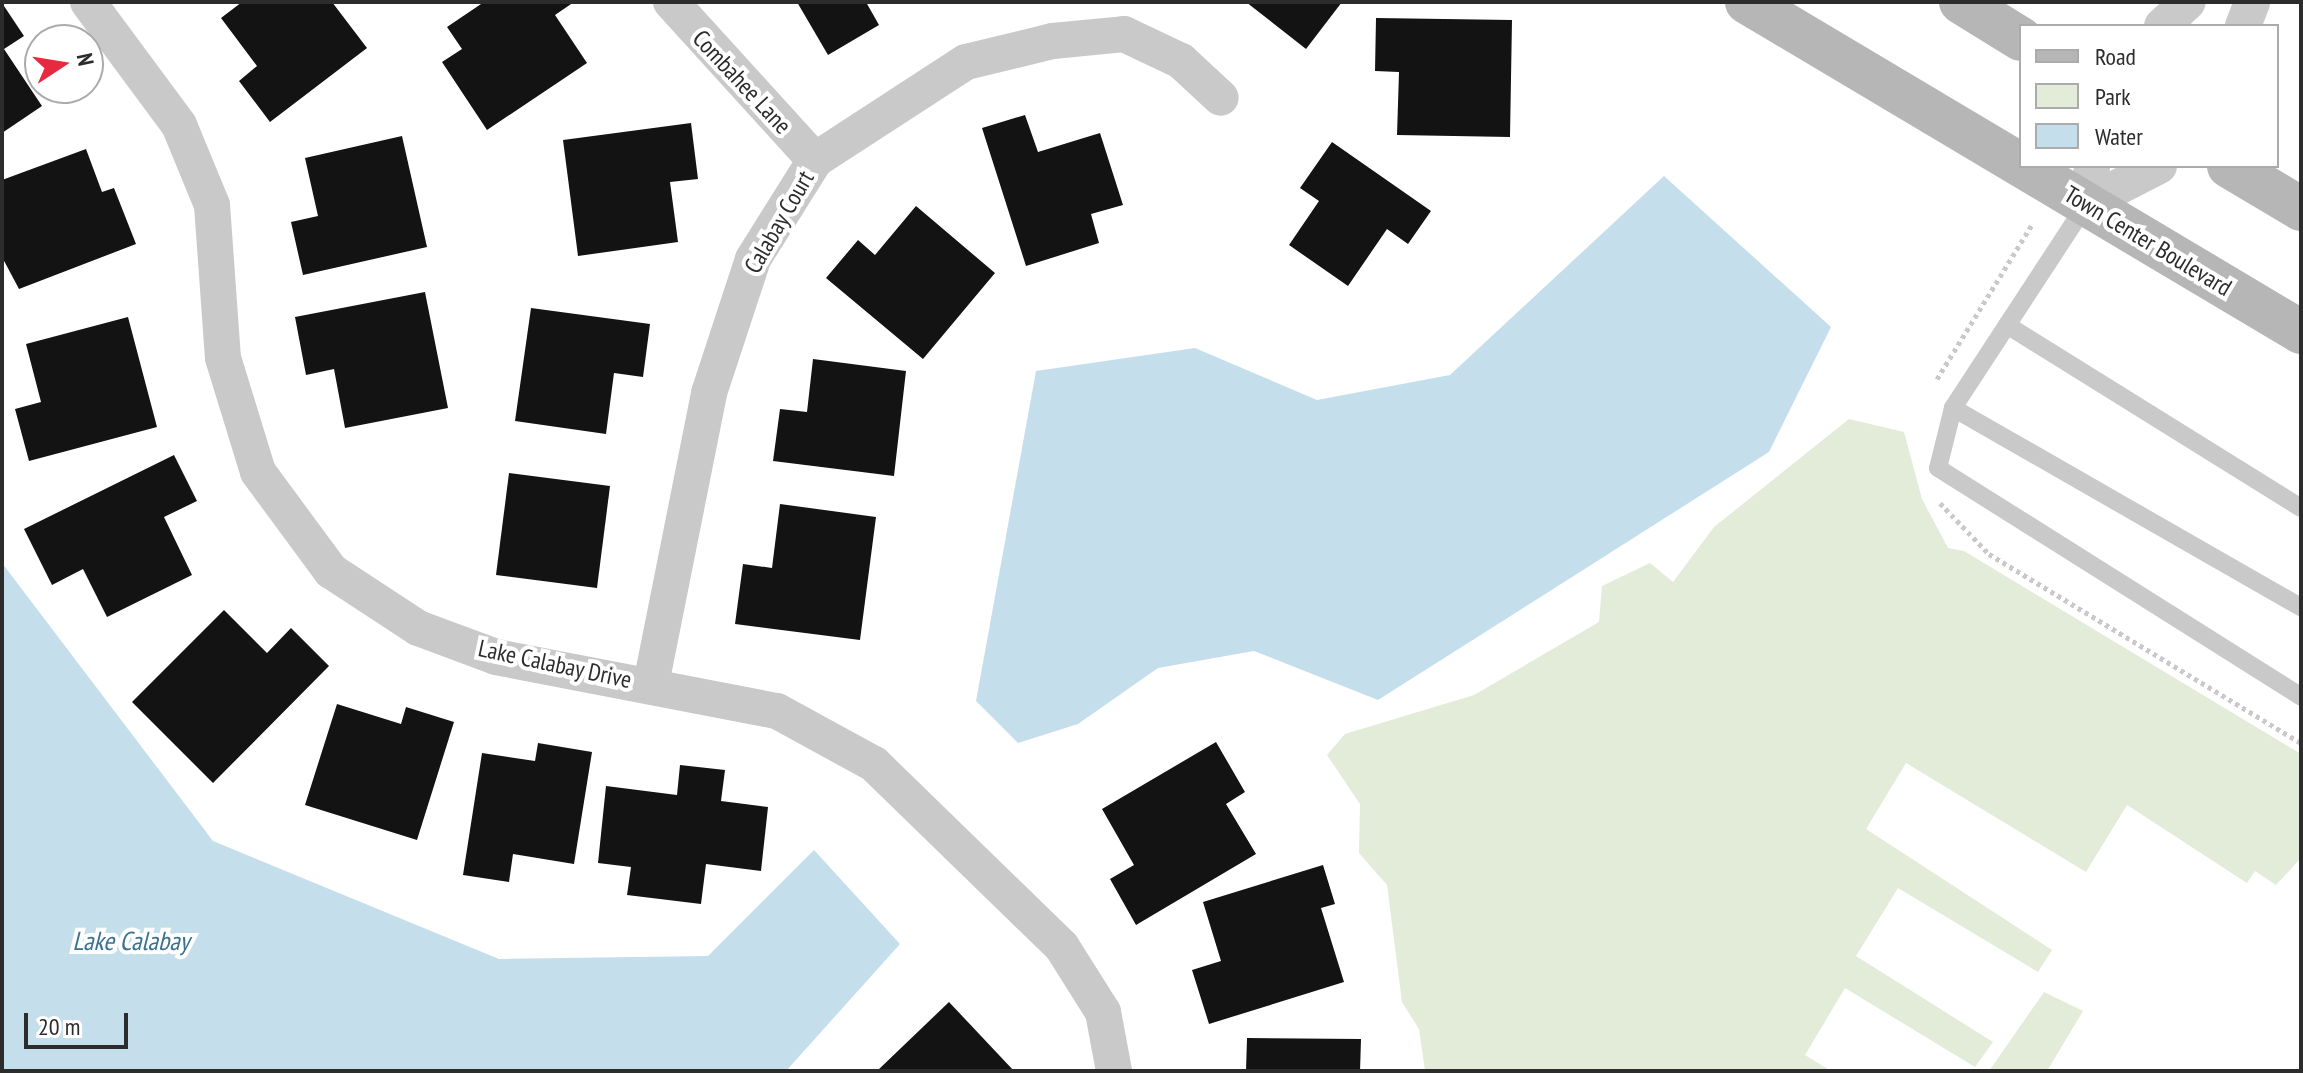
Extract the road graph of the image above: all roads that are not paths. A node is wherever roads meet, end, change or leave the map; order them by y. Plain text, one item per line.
1 (88, 2) edge
2 (671, 2) edge
3 (1747, 2) edge
4 (1961, 2) edge
5 (2188, 2) edge
6 (2252, 2) edge
7 (2164, 24) edge
8 (2244, 24) edge
9 (2019, 38) edge
10 (1221, 98) dead end
11 (2019, 147) edge
12 (815, 160) junction
13 (2059, 168) edge
14 (2151, 168) edge
15 (2232, 168) edge
16 (2089, 184) edge
17 (2301, 209) edge
18 (2007, 325) junction
19 (2301, 332) edge
20 (1953, 408) junction
21 (2301, 508) edge
22 (2301, 607) edge
23 (651, 684) junction
24 (2301, 697) edge
25 (1114, 1071) edge

1 - 23 street, Lake Calabay Drive
2 - 12 street, Combahee Lane
3 - 11 street, Town Center Boulevard
4 - 9 street
5 - 7 street
6 - 8 street
10 - 12 street, Calabay Court
12 - 23 street, Calabay Court
13 - 16 street, Town Center Boulevard
14 - 16 street
15 - 17 street
16 - 18 lane
16 - 19 street, Town Center Boulevard
18 - 20 lane
18 - 21 lane
20 - 22 lane
20 - 24 lane
23 - 25 street, Lake Calabay Drive

